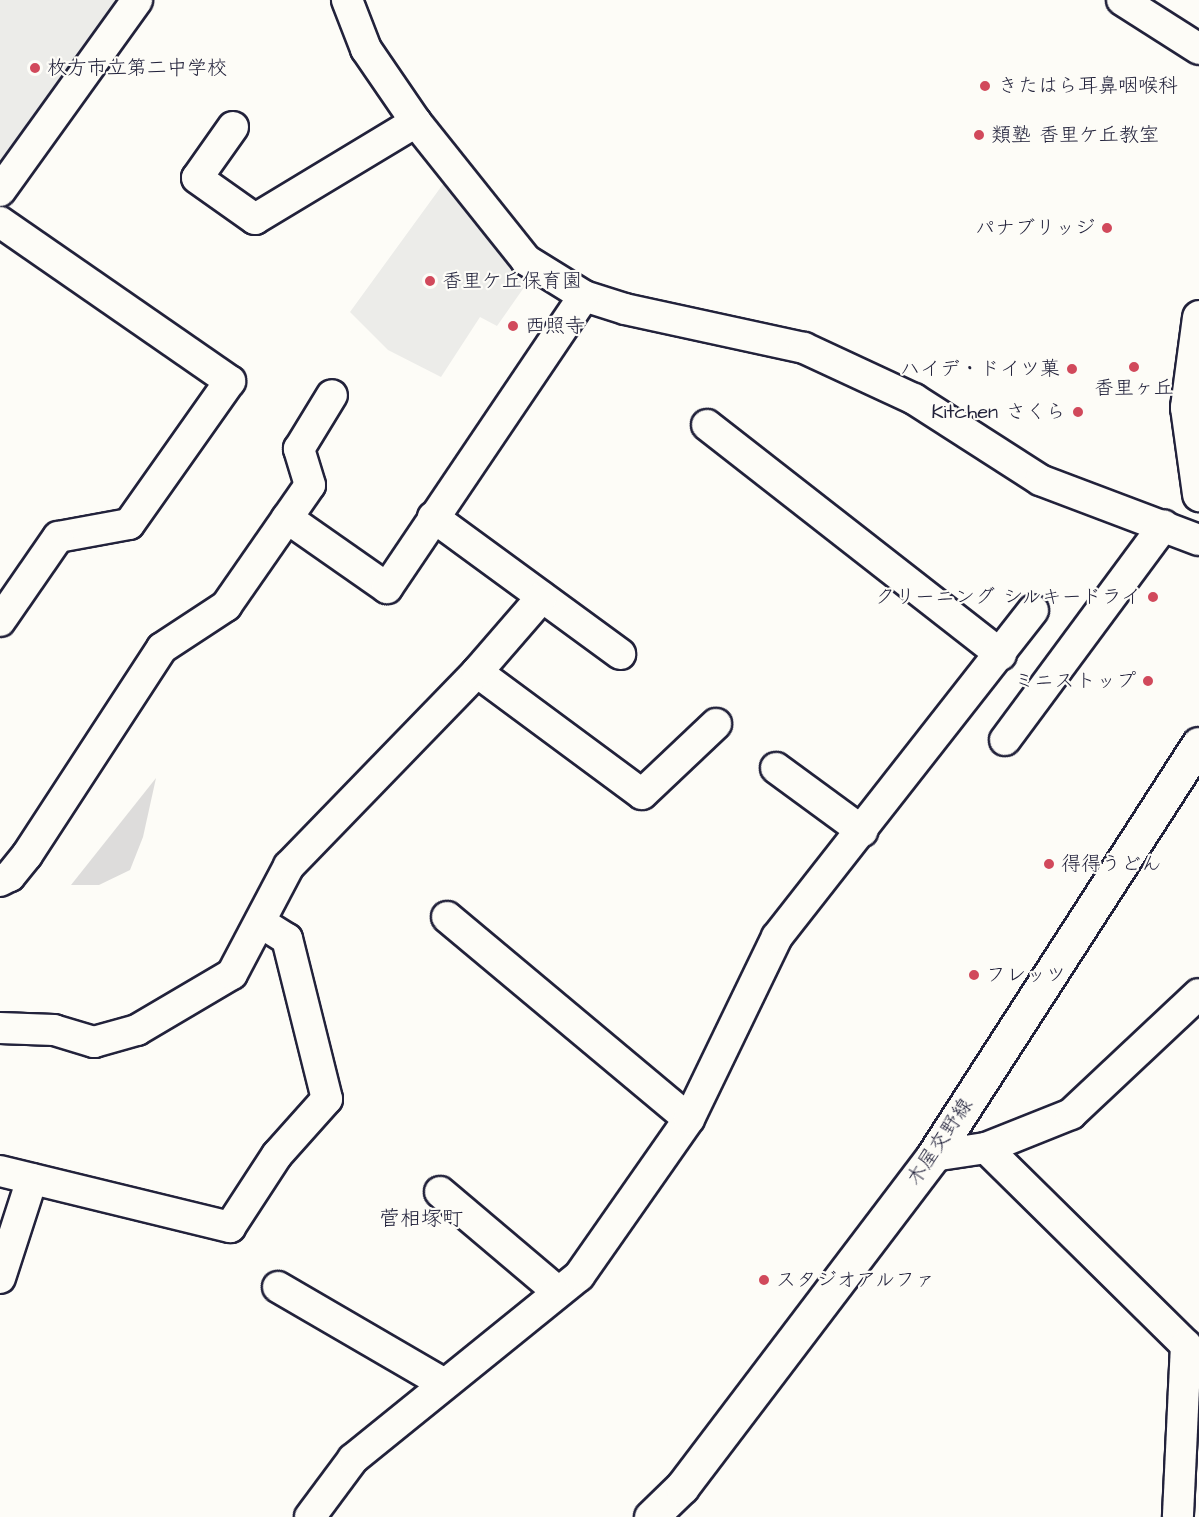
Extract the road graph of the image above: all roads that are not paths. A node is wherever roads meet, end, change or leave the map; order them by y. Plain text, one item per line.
1 (138, 0) edge
2 (347, 0) edge
3 (1122, 0) edge
4 (1199, 49) edge
5 (416, 122) junction
6 (233, 127) dead end
7 (0, 191) edge
8 (0, 222) edge
9 (584, 296) junction
10 (1199, 317) edge
11 (332, 395) dead end
12 (707, 425) dead end
13 (1199, 494) edge
14 (433, 517) junction
15 (287, 518) junction
16 (1164, 525) junction
17 (1199, 540) edge
18 (542, 597) junction
19 (1033, 610) dead end
20 (0, 621) edge
21 (620, 654) dead end
22 (1001, 655) junction
23 (477, 672) junction
24 (716, 724) dead end
25 (1005, 740) dead end
26 (1199, 744) edge
27 (776, 768) dead end
28 (862, 831) junction
29 (0, 881) edge
30 (447, 917) dead end
31 (261, 923) junction
32 (1199, 994) edge
33 (0, 1028) edge
34 (689, 1119) junction
35 (986, 1148) junction
36 (933, 1156) junction
37 (0, 1171) edge
38 (32, 1179) junction
39 (440, 1192) dead end
40 (0, 1278) edge
41 (278, 1287) dead end
42 (558, 1291) junction
43 (443, 1383) junction
44 (310, 1517) edge
45 (651, 1517) edge
46 (1178, 1517) edge

1 - 7 street
2 - 5 street
3 - 4 street
5 - 6 street
5 - 9 street
8 - 20 street
9 - 14 street
9 - 16 street
10 - 13 main road
11 - 15 street
12 - 22 street
14 - 15 street
14 - 18 street
15 - 29 street
16 - 17 street
16 - 25 street
18 - 21 street
18 - 23 street
19 - 22 street
22 - 28 street
23 - 24 street
23 - 31 street
26 - 36 main road, 木屋交野線
27 - 28 street
28 - 34 street
30 - 34 street
31 - 33 street
31 - 38 street
32 - 35 street
34 - 42 street
35 - 36 street
35 - 46 street
36 - 45 main road, 木屋交野線
37 - 38 street
38 - 40 street
39 - 42 street
41 - 43 street
42 - 43 street
43 - 44 street

